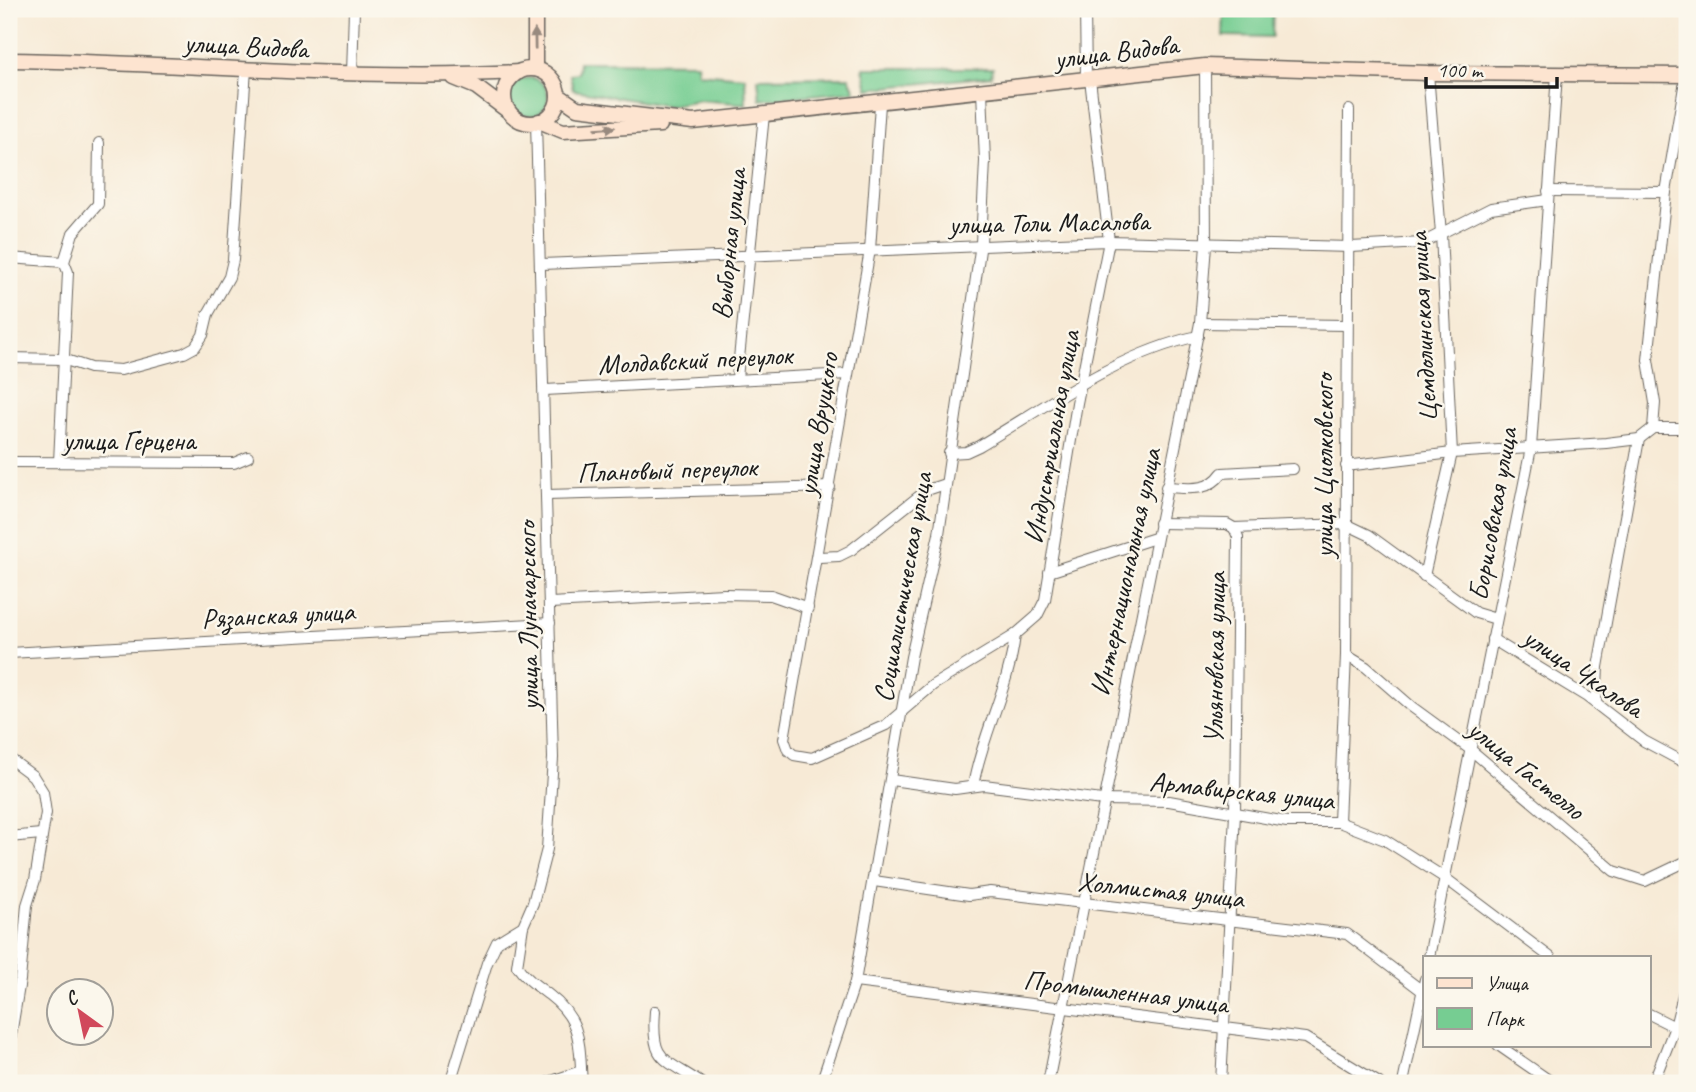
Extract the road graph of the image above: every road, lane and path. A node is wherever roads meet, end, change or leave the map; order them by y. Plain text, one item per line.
1 (354, 9) edge
2 (535, 9) edge
3 (1085, 9) edge
4 (9, 60) edge
5 (1205, 66) junction
6 (246, 69) junction
7 (535, 69) junction
8 (519, 72) junction
9 (1428, 73) junction
10 (352, 74) junction
11 (1557, 74) junction
12 (1686, 75) edge
13 (439, 76) junction
14 (1088, 79) junction
15 (982, 92) junction
16 (558, 95) junction
17 (880, 104) junction
18 (1349, 110) dead end
19 (510, 112) junction
20 (764, 115) junction
21 (538, 122) junction
22 (693, 122) junction
23 (99, 143) dead end
24 (1666, 192) junction
25 (1548, 196) junction
26 (1441, 234) junction
27 (1109, 240) junction
28 (981, 243) junction
29 (1206, 245) junction
30 (1351, 247) junction
31 (870, 250) junction
32 (750, 255) junction
33 (9, 258) edge
34 (64, 262) junction
35 (542, 264) junction
36 (1200, 323) junction
37 (1346, 326) junction
38 (1198, 336) junction
39 (9, 358) edge
40 (63, 359) junction
41 (848, 374) junction
42 (737, 378) junction
43 (1080, 387) junction
44 (545, 390) junction
45 (1653, 428) junction
46 (1687, 428) edge
47 (1639, 439) junction
48 (1531, 447) junction
49 (949, 453) junction
50 (1452, 453) junction
51 (248, 457) dead end
52 (9, 462) edge
53 (58, 462) junction
54 (1346, 466) junction
55 (1293, 470) dead end
56 (945, 484) junction
57 (830, 487) junction
58 (1166, 487) junction
59 (547, 495) junction
60 (1159, 523) junction
61 (1346, 524) junction
62 (1234, 528) junction
63 (1155, 538) junction
64 (819, 557) junction
65 (1049, 572) junction
66 (1424, 576) junction
67 (550, 603) junction
68 (808, 608) junction
69 (1496, 619) junction
70 (550, 623) junction
71 (1015, 635) junction
72 (1492, 639) junction
73 (9, 653) edge
74 (1346, 655) junction
75 (1596, 704) junction
76 (903, 712) junction
77 (1471, 750) junction
78 (9, 758) edge
79 (1687, 764) edge
80 (891, 780) junction
81 (973, 786) junction
82 (1102, 800) junction
83 (1235, 814) junction
84 (1339, 822) junction
85 (41, 834) junction
86 (9, 837) edge
87 (1687, 862) edge
88 (1445, 878) junction
89 (874, 881) junction
90 (1082, 904) junction
91 (1227, 918) junction
92 (523, 926) junction
93 (1429, 956) edge
94 (1549, 956) edge
95 (1687, 979) edge
96 (855, 982) junction
97 (1423, 991) edge
98 (1423, 996) edge
99 (1063, 1006) junction
100 (655, 1011) dead end
101 (1650, 1014) edge
102 (1223, 1026) junction
103 (1675, 1027) junction
104 (1499, 1046) edge
105 (9, 1047) edge
106 (581, 1071) junction
107 (450, 1083) edge
108 (546, 1083) edge
109 (582, 1083) edge
110 (701, 1083) edge
111 (825, 1083) edge
112 (1048, 1083) edge
113 (1221, 1083) edge
114 (1379, 1083) edge
115 (1403, 1083) edge
116 (1553, 1083) edge
117 (1653, 1083) edge

1 - 10 street
7 -> 2 street
3 - 14 street, Индустриальная улица
4 - 6 street, улица Видова
5 - 9 street, улица Видова
5 - 14 street, улица Видова
5 - 29 street, Интернациональная улица
6 - 10 street, улица Видова
6 - 40 street
7 - 8 street
7 - 16 street
8 - 13 street
8 - 19 street
9 - 11 street, улица Видова
9 - 26 street, Цемдолинская улица
10 - 13 street, улица Видова
11 - 12 street, улица Видова
11 - 25 street, Борисовская улица
12 - 24 street
13 - 19 street
14 - 15 street, улица Видова
14 - 27 street, Индустриальная улица
15 - 17 street, улица Видова
15 - 28 street, Социалистическая улица
16 - 21 street
16 - 22 street, улица Видова
17 - 20 street, улица Видова
17 - 31 street, улица Вруцкого
18 - 30 street, улица Циолковского
19 - 21 street
20 - 22 street, улица Видова
20 - 32 street, Выборная улица
21 -> 22 street
21 - 35 street, улица Луначарского
23 - 34 street
24 - 25 street, улица Толи Масалова
24 - 45 street
25 - 26 street, улица Толи Масалова
25 - 48 street, Борисовская улица
26 - 30 street, улица Толи Масалова
26 - 50 street, Цемдолинская улица
27 - 28 street, улица Толи Масалова
27 - 29 street, улица Толи Масалова
27 - 43 street, Индустриальная улица
28 - 31 street, улица Толи Масалова
28 - 49 street, Социалистическая улица
29 - 30 street, улица Толи Масалова
29 - 36 street, Интернациональная улица
30 - 37 street, улица Циолковского
31 - 32 street, улица Толи Масалова
31 - 41 street, улица Вруцкого
32 - 35 street, улица Толи Масалова
32 - 42 street, Выборная улица
33 - 34 street
34 - 40 street
35 - 44 street, улица Луначарского
36 - 37 street
36 - 38 street, Интернациональная улица
37 - 54 street, улица Циолковского
38 - 43 street
38 - 58 street, Интернациональная улица
39 - 40 street
40 - 53 street
41 - 42 street, Молдавский переулок
41 - 57 street, улица Вруцкого
42 - 44 street, Молдавский переулок
43 - 49 street
43 - 65 street, Индустриальная улица
44 - 59 street, улица Луначарского
45 - 46 street
45 - 47 street
47 - 48 street
47 - 75 street
48 - 50 street
48 - 69 street, Борисовская улица
49 - 56 street, Социалистическая улица
50 - 54 street
50 - 66 street, Цемдолинская улица
51 - 53 street, улица Герцена
52 - 53 street, улица Герцена
54 - 61 street, улица Циолковского
55 - 58 street
56 - 64 street
56 - 76 street, Социалистическая улица
57 - 59 street, Плановый переулок
57 - 64 street, улица Вруцкого
58 - 60 street, Интернациональная улица
59 - 67 street, улица Луначарского
60 - 62 street
60 - 63 street, Интернациональная улица
61 - 62 street
61 - 66 street, улица Чкалова
61 - 74 street, улица Циолковского
62 - 83 street, Ульяновская улица
63 - 65 street
63 - 82 street, Интернациональная улица
64 - 68 street, улица Вруцкого
65 - 71 street, Индустриальная улица
66 - 69 street, улица Чкалова
67 - 68 street
67 - 70 street, улица Луначарского
68 - 76 street, улица Вруцкого
69 - 72 street, Борисовская улица
70 - 73 street, Рязанская улица
70 - 92 street, улица Луначарского
71 - 76 street
71 - 81 street
72 - 75 street, улица Чкалова
72 - 77 street, Борисовская улица
74 - 77 street, улица Гастелло
74 - 84 street, улица Циолковского
75 - 79 street, улица Чкалова
76 - 80 street, Социалистическая улица
77 - 87 street, улица Гастелло
77 - 88 street, Борисовская улица
78 - 85 street
80 - 81 street, Армавирская улица
80 - 89 street, Социалистическая улица
81 - 82 street, Армавирская улица
82 - 83 street, Армавирская улица
82 - 90 street, Интернациональная улица
83 - 84 street, Армавирская улица
83 - 91 street, Ульяновская улица
84 - 88 street, Армавирская улица
85 - 86 street
85 - 105 street
88 - 93 street, Борисовская улица
88 - 94 street, Армавирская улица
89 - 90 street, Холмистая улица
89 - 96 street, Социалистическая улица
90 - 91 street, Холмистая улица
90 - 99 street, Интернациональная улица
91 - 97 street, Холмистая улица
91 - 102 street, Ульяновская улица
92 - 106 street, улица Луначарского
92 - 107 street
95 - 103 street
96 - 99 street, Промышленная улица
96 - 111 street, Социалистическая улица
98 - 115 street
99 - 102 street, Промышленная улица
99 - 112 street, Интернациональная улица
100 - 110 street
101 - 103 street
102 - 113 street, Ульяновская улица
102 - 114 street, Промышленная улица
103 - 117 street
104 - 116 street
106 - 108 street
106 - 109 street

